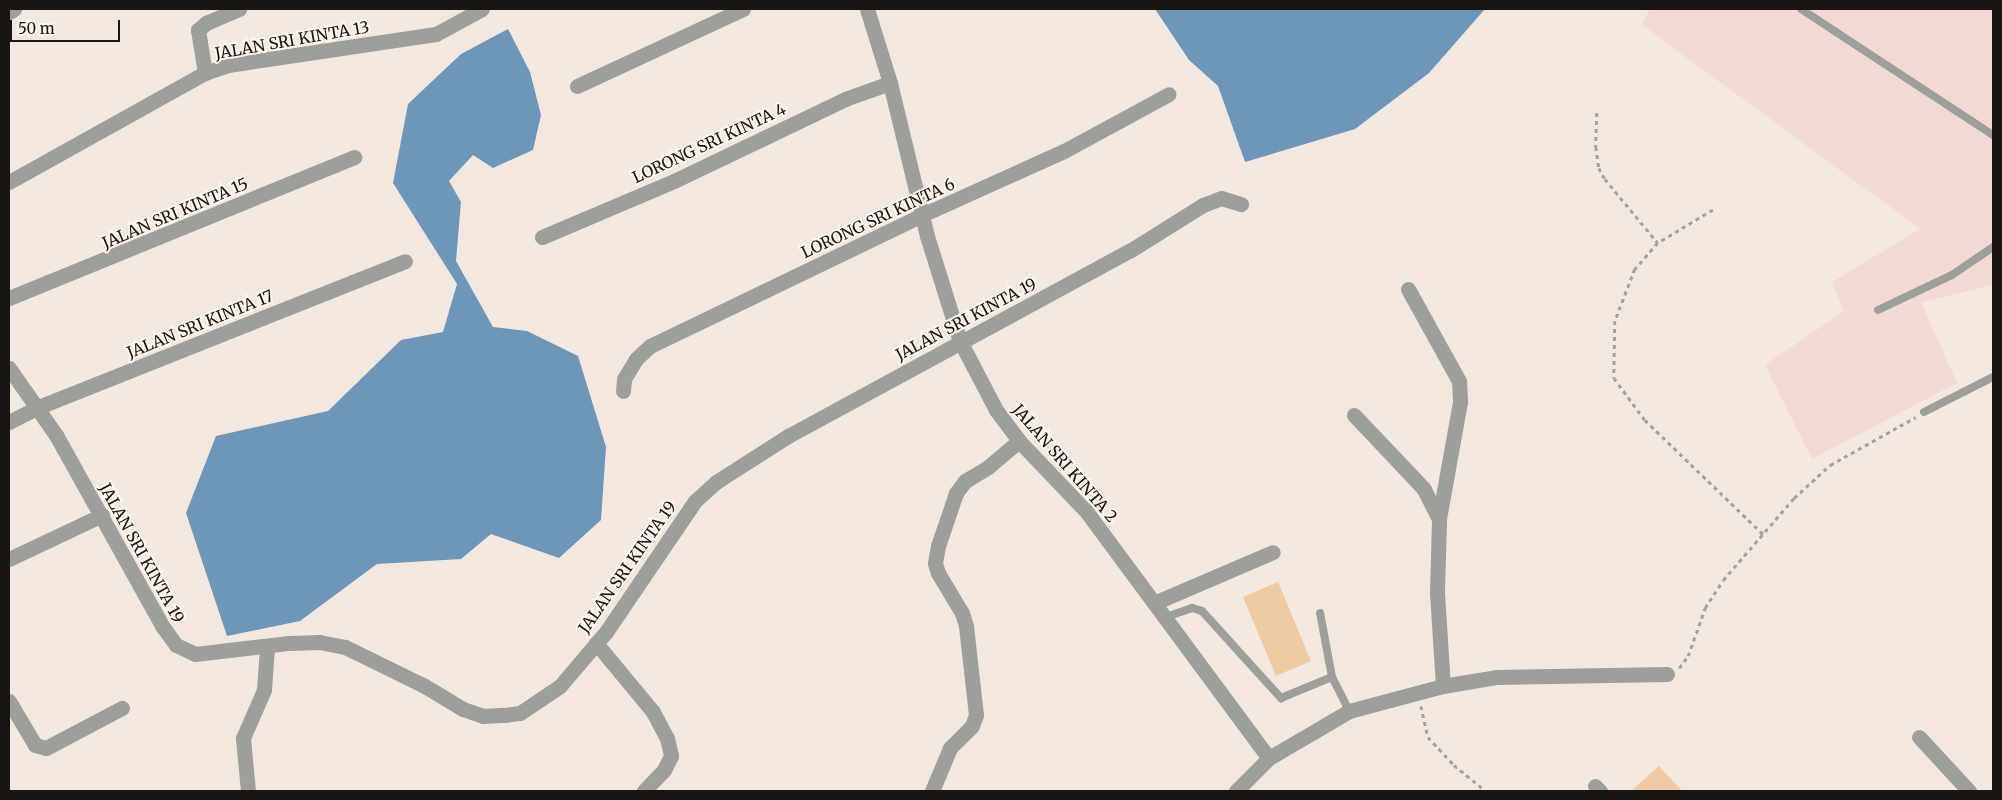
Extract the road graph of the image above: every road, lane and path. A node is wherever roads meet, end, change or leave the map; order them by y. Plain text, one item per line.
1 (14, 9) edge
2 (239, 9) edge
3 (482, 9) edge
4 (743, 9) edge
5 (867, 9) edge
6 (1801, 9) edge
7 (9, 12) edge
8 (205, 73) junction
9 (890, 83) junction
10 (577, 86) dead end
11 (1169, 94) dead end
12 (1597, 113) dead end
13 (1993, 135) edge
14 (354, 157) dead end
15 (9, 182) edge
16 (1241, 204) dead end
17 (1713, 210) dead end
18 (922, 215) junction
19 (542, 237) dead end
20 (1658, 243) junction
21 (1993, 247) edge
22 (405, 261) dead end
23 (1408, 289) dead end
24 (9, 298) edge
25 (1878, 310) dead end
26 (960, 341) junction
27 (9, 368) edge
28 (1993, 377) edge
29 (623, 391) dead end
30 (36, 408) junction
31 (1924, 412) joint
32 (1354, 415) dead end
33 (9, 422) edge
34 (1019, 441) junction
35 (102, 515) junction
36 (1439, 519) junction
37 (1764, 535) junction
38 (1273, 552) dead end
39 (9, 559) edge
40 (1154, 603) junction
41 (1320, 613) dead end
42 (1166, 617) junction
43 (596, 643) junction
44 (267, 647) junction
45 (1667, 674) joint
46 (1332, 677) junction
47 (1443, 686) junction
48 (1417, 692) junction
49 (9, 701) edge
50 (122, 708) dead end
51 (1349, 711) junction
52 (1919, 737) dead end
53 (1269, 758) junction
54 (248, 791) edge
55 (644, 791) edge
56 (932, 791) edge
57 (1236, 791) edge
58 (1486, 791) edge
59 (1969, 791) edge

1 - 7 street
2 - 8 street
3 - 8 street, JALAN SRI KINTA 13
4 - 10 street
5 - 9 street, JALAN SRI KINTA 2
6 - 13 lane
8 - 15 street, JALAN SRI KINTA 13
9 - 18 street, JALAN SRI KINTA 2
9 - 19 street, LORONG SRI KINTA 4
11 - 18 street, LORONG SRI KINTA 6
12 - 20 path
14 - 24 street, JALAN SRI KINTA 15
16 - 26 street, JALAN SRI KINTA 19
17 - 20 path
18 - 26 street, JALAN SRI KINTA 2
18 - 29 street, LORONG SRI KINTA 6
20 - 37 path
21 - 25 lane
22 - 30 street, JALAN SRI KINTA 17
23 - 36 street
26 - 34 street, JALAN SRI KINTA 2
26 - 43 street, JALAN SRI KINTA 19
27 - 30 street, JALAN SRI KINTA 19
28 - 31 lane
30 - 33 street, JALAN SRI KINTA 17
30 - 35 street, JALAN SRI KINTA 19
31 - 37 path
32 - 36 street
34 - 40 street, JALAN SRI KINTA 2
34 - 56 street
35 - 39 street
35 - 44 street, JALAN SRI KINTA 19
36 - 47 street
37 - 45 path
38 - 40 street
40 - 42 street, JALAN SRI KINTA 2
41 - 46 lane
42 - 46 lane
42 - 53 street, JALAN SRI KINTA 2
43 - 44 street, JALAN SRI KINTA 19
43 - 55 street
44 - 54 street
45 - 47 street
46 - 51 lane
47 - 48 street
48 - 51 street
48 - 58 path
49 - 50 street
51 - 53 street
52 - 59 street
53 - 57 street

